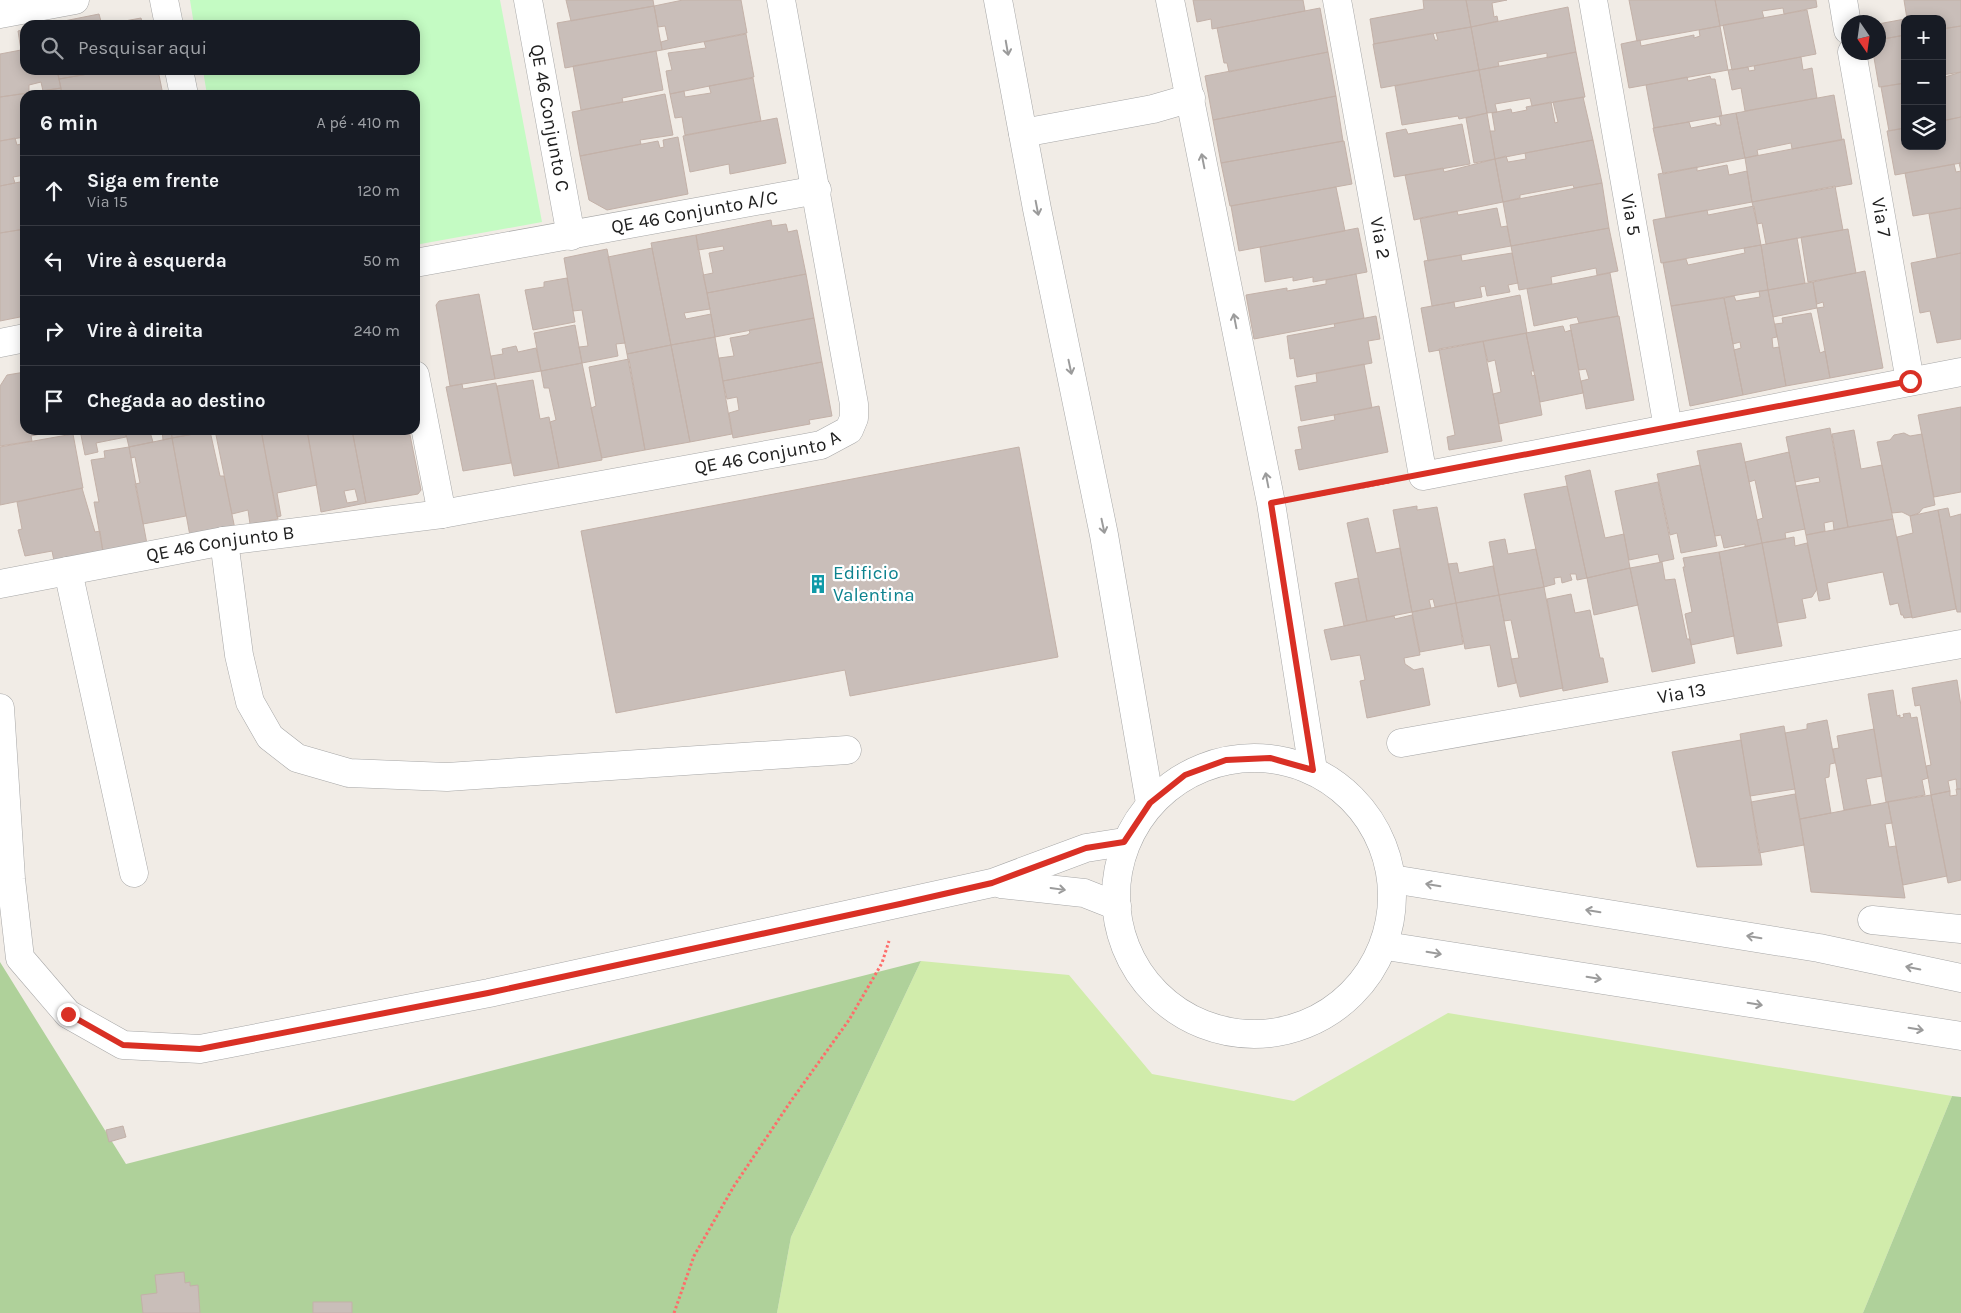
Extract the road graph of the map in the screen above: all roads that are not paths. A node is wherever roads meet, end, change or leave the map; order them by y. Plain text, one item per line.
1 (75, 0) edge
2 (164, 0) edge
3 (528, 0) edge
4 (781, 0) edge
5 (998, 0) edge
6 (1170, 0) edge
7 (1338, 0) edge
8 (1592, 0) edge
9 (1843, 0) edge
10 (0, 14) edge
11 (1846, 15) edge
12 (168, 20) edge
13 (1853, 60) edge
14 (180, 75) edge
15 (183, 90) edge
16 (1191, 98) junction
17 (1023, 132) junction
18 (817, 190) junction
19 (571, 236) junction
20 (420, 262) edge
21 (20, 339) edge
22 (0, 343) edge
23 (1961, 372) edge
24 (1910, 381) junction
25 (420, 401) edge
26 (1668, 428) junction
27 (442, 514) junction
28 (224, 541) junction
29 (68, 571) junction
30 (0, 584) edge
31 (1961, 644) edge
32 (0, 708) edge
33 (1401, 743) dead end
34 (847, 750) dead end
35 (1313, 770) junction
36 (1150, 803) junction
37 (1124, 842) junction
38 (134, 873) dead end
39 (6, 876) edge
40 (1392, 878) junction
41 (992, 883) junction
42 (1117, 906) junction
43 (1872, 920) dead end
44 (1961, 929) edge
45 (1386, 946) junction
46 (1961, 978) edge
47 (1961, 1036) edge

1 - 10 street
2 - 12 street
3 - 19 street, QE 46 Conjunto C
4 - 18 street
5 -> 17 street
6 - 16 street
7 - 26 street, Via 2
8 - 26 street, Via 5
9 - 11 street
13 - 24 street, Via 7
14 - 15 street
16 - 17 street
35 -> 16 street
17 -> 36 street
18 - 19 street, QE 46 Conjunto A/C
18 - 27 street, QE 46 Conjunto A
19 - 20 street, QE 46 Conjunto A/C
21 - 22 street
23 - 24 street
24 - 26 street
25 - 27 street
27 - 28 street, QE 46 Conjunto B
28 - 29 street, QE 46 Conjunto B
28 - 34 street
29 - 30 street, QE 46 Conjunto B
29 - 38 street
31 - 33 street, Via 13
32 - 39 street
35 - 36 street
35 - 40 street
36 - 37 street
37 - 41 street
37 - 42 street
39 - 41 street
40 - 45 street
46 -> 40 street
41 -> 42 street
42 - 45 street
43 - 44 street
45 -> 47 street

